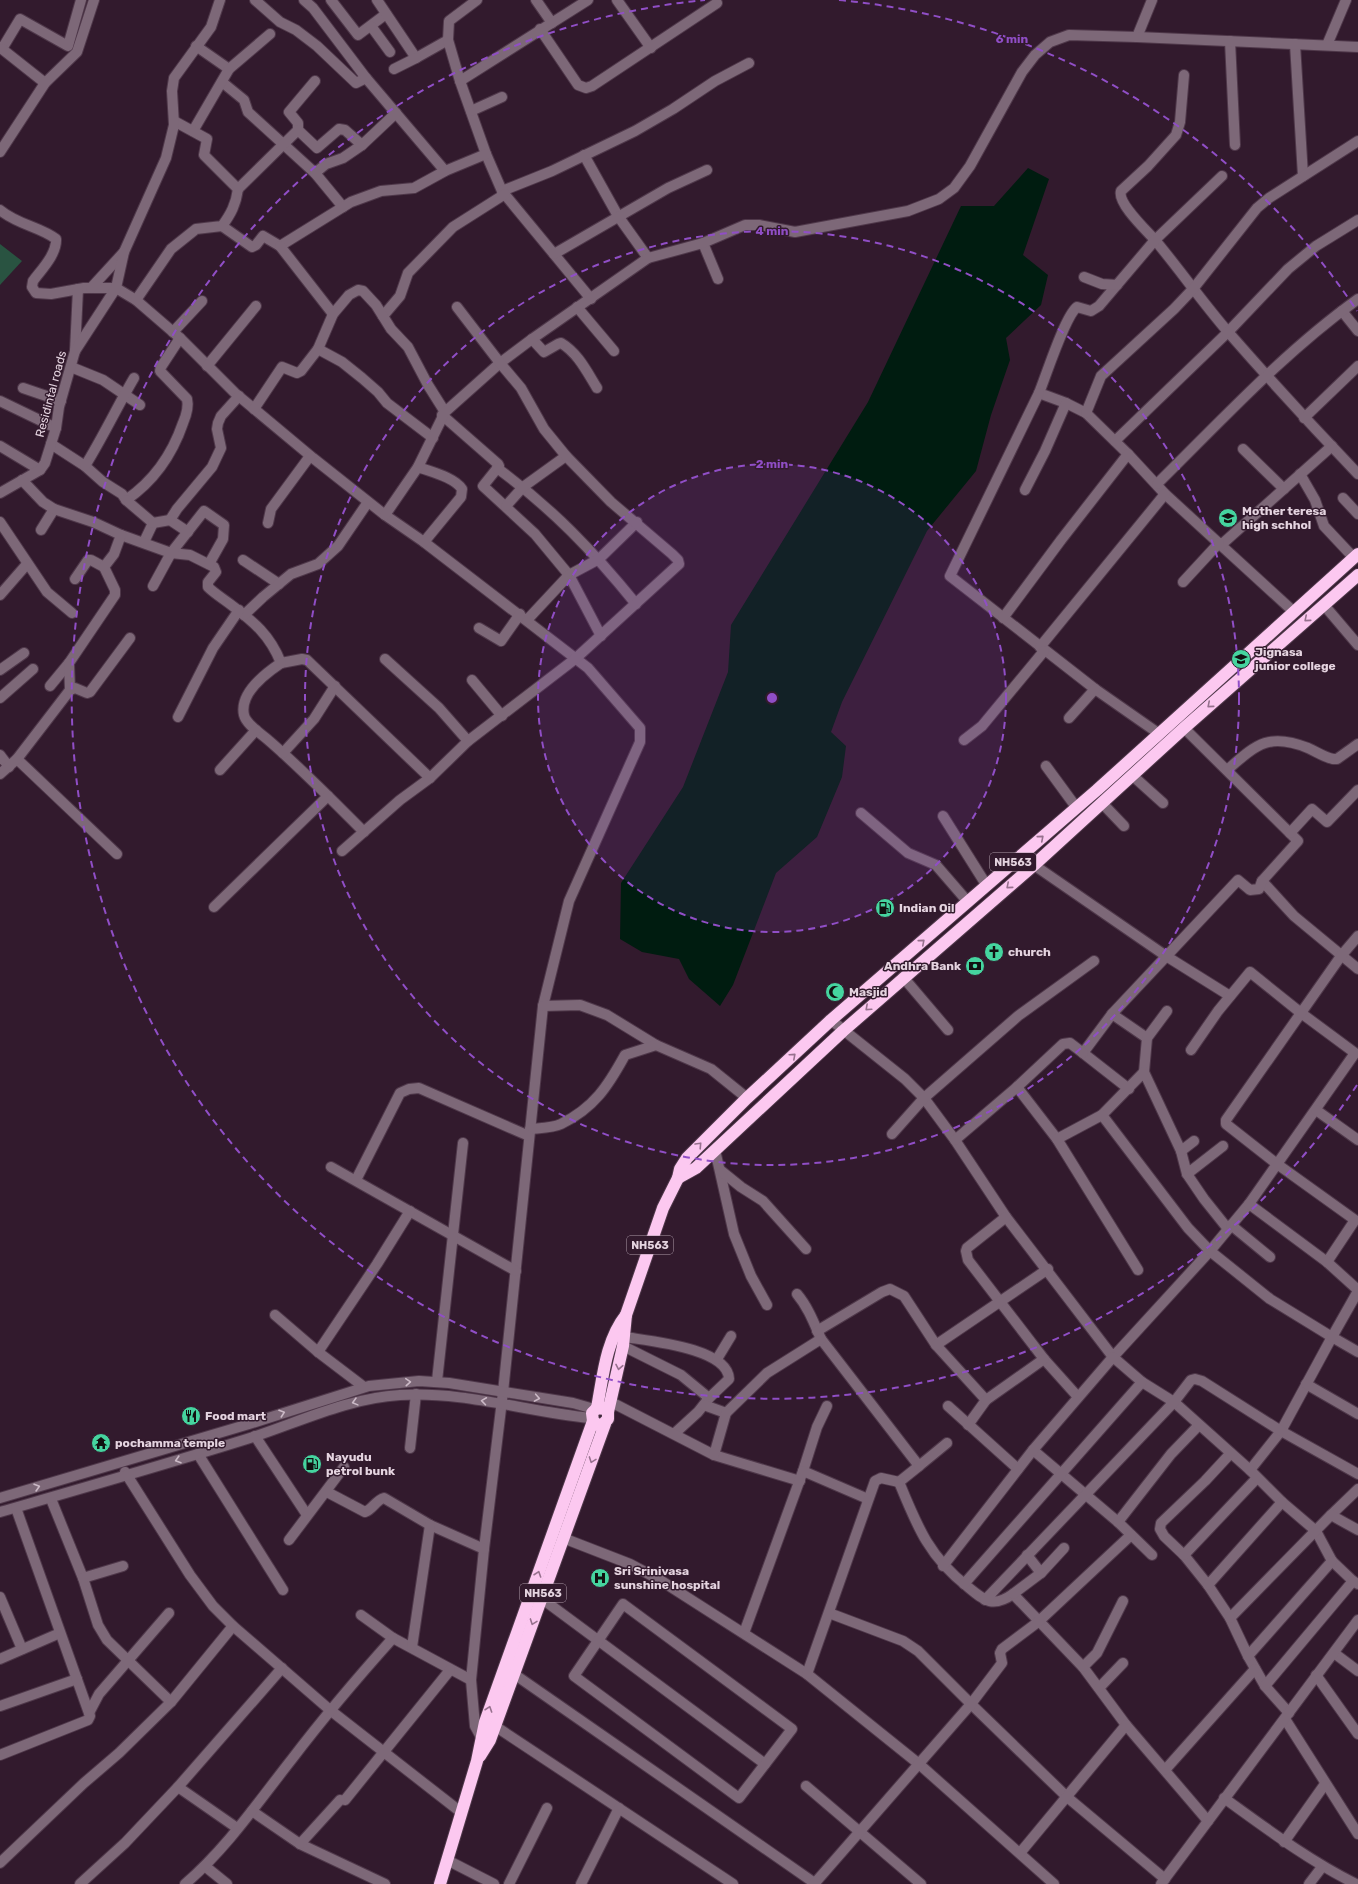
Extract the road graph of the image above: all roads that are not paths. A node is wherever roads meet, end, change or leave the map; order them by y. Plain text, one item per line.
1 (81, 0) edge
2 (94, 0) edge
3 (220, 0) edge
4 (255, 0) edge
5 (304, 0) edge
6 (331, 0) edge
7 (377, 0) edge
8 (477, 0) edge
9 (536, 0) edge
10 (588, 0) edge
11 (616, 0) edge
12 (1152, 0) edge
13 (1346, 0) edge
14 (717, 3) dead end
15 (465, 4) edge
16 (386, 14) junction
17 (552, 23) junction
18 (371, 26) junction
19 (540, 29) junction
20 (270, 34) dead end
21 (1137, 37) junction
22 (448, 40) junction
23 (1230, 41) junction
24 (1295, 44) junction
25 (1327, 45) junction
26 (196, 46) junction
27 (1358, 47) edge
28 (1, 48) edge
29 (651, 48) junction
30 (390, 52) dead end
31 (416, 58) junction
32 (749, 63) dead end
33 (229, 69) junction
34 (394, 69) dead end
35 (1184, 75) dead end
36 (366, 78) junction
37 (315, 81) dead end
38 (460, 81) junction
39 (44, 82) junction
40 (222, 82) junction
41 (502, 97) dead end
42 (470, 111) junction
43 (396, 113) junction
44 (174, 121) junction
45 (298, 130) junction
46 (193, 131) junction
47 (1358, 141) edge
48 (284, 145) junction
49 (362, 145) junction
50 (1235, 145) dead end
51 (0, 152) edge
52 (486, 154) junction
53 (584, 155) junction
54 (707, 170) dead end
55 (445, 171) junction
56 (315, 173) junction
57 (1222, 176) dead end
58 (1303, 176) junction
59 (238, 189) junction
60 (504, 192) junction
61 (343, 207) junction
62 (0, 210) edge
63 (618, 216) junction
64 (1358, 220) edge
65 (222, 226) junction
66 (1155, 240) junction
67 (703, 244) junction
68 (280, 246) junction
69 (124, 252) junction
70 (554, 254) junction
71 (648, 258) junction
72 (1084, 277) dead end
73 (718, 279) dead end
74 (1117, 285) junction
75 (91, 288) junction
76 (116, 288) junction
77 (78, 289) junction
78 (1193, 289) junction
79 (591, 299) junction
80 (136, 300) junction
81 (1358, 300) edge
82 (202, 301) dead end
83 (256, 306) dead end
84 (457, 307) dead end
85 (577, 307) junction
86 (1342, 311) junction
87 (333, 314) junction
88 (383, 316) junction
89 (1358, 331) edge
90 (1228, 332) junction
91 (176, 335) junction
92 (532, 339) junction
93 (318, 349) junction
94 (75, 351) junction
95 (614, 351) dead end
96 (500, 363) junction
97 (207, 366) junction
98 (1358, 366) edge
99 (71, 368) junction
100 (1267, 376) junction
101 (134, 378) dead end
102 (23, 388) dead end
103 (597, 388) dead end
104 (1039, 392) junction
105 (124, 395) junction
106 (239, 396) junction
107 (0, 401) edge
108 (61, 402) junction
109 (1066, 402) junction
110 (140, 404) dead end
111 (254, 409) junction
112 (443, 413) junction
113 (1086, 413) junction
114 (1304, 418) junction
115 (56, 428) junction
116 (433, 438) junction
117 (1115, 440) junction
118 (51, 444) junction
119 (0, 446) edge
120 (1332, 446) junction
121 (1243, 449) dead end
122 (1128, 454) junction
123 (310, 456) junction
124 (566, 456) junction
125 (85, 466) junction
126 (418, 467) junction
127 (497, 468) junction
128 (40, 470) junction
129 (1300, 474) junction
130 (1358, 474) edge
131 (22, 480) junction
132 (1157, 484) junction
133 (523, 487) junction
134 (1284, 488) junction
135 (1024, 490) dead end
136 (0, 493) edge
137 (1165, 494) junction
138 (1343, 498) dead end
139 (126, 500) junction
140 (368, 502) junction
141 (506, 506) junction
142 (54, 510) junction
143 (1358, 514) edge
144 (385, 515) junction
145 (170, 520) junction
146 (0, 522) edge
147 (637, 522) junction
148 (153, 523) junction
149 (268, 523) dead end
150 (41, 530) dead end
151 (188, 532) junction
152 (121, 535) junction
153 (144, 542) junction
154 (424, 542) junction
155 (1220, 544) junction
156 (171, 553) junction
157 (1356, 556) edge
158 (599, 559) junction
159 (243, 560) dead end
160 (27, 564) junction
161 (209, 564) junction
162 (104, 567) junction
163 (569, 575) junction
164 (1358, 576) edge
165 (75, 580) dead end
166 (1183, 582) dead end
167 (279, 584) junction
168 (153, 586) dead end
169 (0, 595) edge
170 (636, 604) junction
171 (1324, 605) junction
172 (72, 612) dead end
173 (1294, 612) junction
174 (241, 613) junction
175 (523, 617) junction
176 (1003, 618) junction
177 (479, 628) dead end
178 (601, 636) junction
179 (130, 638) dead end
180 (1358, 645) edge
181 (1044, 650) junction
182 (24, 653) dead end
183 (385, 659) dead end
184 (575, 659) junction
185 (1241, 659) junction
186 (69, 663) junction
187 (281, 663) junction
188 (33, 669) dead end
189 (0, 670) edge
190 (1250, 670) junction
191 (472, 680) dead end
192 (50, 686) dead end
193 (335, 686) junction
194 (1095, 689) junction
195 (70, 690) junction
196 (0, 698) edge
197 (502, 716) junction
198 (178, 717) dead end
199 (1069, 718) dead end
200 (1184, 728) junction
201 (256, 730) junction
202 (1158, 733) junction
203 (964, 740) dead end
204 (468, 741) junction
205 (1358, 744) edge
206 (283, 753) junction
207 (0, 755) edge
208 (17, 759) junction
209 (1046, 766) dead end
210 (9, 767) junction
211 (220, 770) dead end
212 (1227, 770) junction
213 (0, 774) edge
214 (1133, 776) junction
215 (430, 778) junction
216 (1358, 790) edge
217 (328, 796) junction
218 (1102, 803) junction
219 (1163, 803) dead end
220 (1076, 808) junction
221 (861, 813) dead end
222 (943, 816) dead end
223 (1124, 826) dead end
224 (364, 832) junction
225 (1290, 833) junction
226 (342, 851) dead end
227 (117, 854) dead end
228 (1034, 865) junction
229 (1262, 880) junction
230 (987, 886) junction
231 (968, 902) junction
232 (214, 907) dead end
233 (1358, 936) edge
234 (1166, 956) junction
235 (1341, 956) junction
236 (1094, 961) dead end
237 (1358, 969) edge
238 (903, 977) junction
239 (1230, 996) junction
240 (544, 1006) junction
241 (1167, 1011) dead end
242 (1301, 1013) junction
243 (1112, 1014) junction
244 (831, 1020) junction
245 (948, 1030) dead end
246 (843, 1031) junction
247 (1147, 1038) junction
248 (656, 1045) junction
249 (1191, 1050) dead end
250 (1083, 1053) junction
251 (1357, 1054) edge
252 (1144, 1072) junction
253 (1017, 1087) junction
254 (1129, 1089) junction
255 (747, 1098) junction
256 (924, 1098) junction
257 (1316, 1110) junction
258 (1102, 1115) junction
259 (529, 1132) junction
260 (892, 1134) dead end
261 (1057, 1139) junction
262 (956, 1140) junction
263 (1358, 1140) edge
264 (1194, 1141) dead end
265 (463, 1143) dead end
266 (1223, 1146) dead end
267 (715, 1150) junction
268 (1180, 1151) junction
269 (1277, 1164) junction
270 (330, 1167) dead end
271 (720, 1170) junction
272 (1187, 1174) junction
273 (678, 1178) junction
274 (356, 1180) junction
275 (1249, 1204) junction
276 (410, 1211) junction
277 (1006, 1216) junction
278 (1357, 1221) edge
279 (1230, 1227) junction
280 (453, 1237) junction
281 (806, 1249) dead end
282 (1210, 1251) junction
283 (1270, 1257) dead end
284 (1327, 1262) junction
285 (1048, 1269) junction
286 (1138, 1270) dead end
287 (516, 1271) junction
288 (1358, 1291) edge
289 (797, 1294) dead end
290 (1000, 1302) junction
291 (767, 1305) dead end
292 (626, 1314) junction
293 (275, 1315) dead end
294 (819, 1335) junction
295 (731, 1336) dead end
296 (1332, 1338) junction
297 (624, 1342) junction
298 (936, 1345) junction
299 (318, 1352) junction
300 (1358, 1352) edge
301 (1113, 1357) junction
302 (717, 1359) junction
303 (1044, 1359) junction
304 (437, 1381) junction
305 (1142, 1382) junction
306 (1306, 1384) junction
307 (364, 1388) junction
308 (503, 1392) junction
309 (416, 1394) junction
310 (1078, 1397) junction
311 (986, 1400) junction
312 (706, 1402) junction
313 (1174, 1402) junction
314 (502, 1403) junction
315 (827, 1406) dead end
316 (948, 1406) dead end
317 (600, 1413) junction
318 (726, 1413) junction
319 (1358, 1414) edge
320 (968, 1425) junction
321 (1199, 1425) junction
322 (1282, 1431) junction
323 (675, 1433) junction
324 (255, 1436) junction
325 (946, 1443) dead end
326 (410, 1448) dead end
327 (1033, 1450) junction
328 (198, 1454) junction
329 (714, 1454) junction
330 (1230, 1454) junction
331 (121, 1462) junction
332 (919, 1466) junction
333 (344, 1467) dead end
334 (1018, 1469) junction
335 (1060, 1473) junction
336 (1253, 1474) junction
337 (1358, 1474) edge
338 (127, 1476) junction
339 (801, 1476) junction
340 (899, 1482) junction
341 (1358, 1489) edge
342 (327, 1492) junction
343 (1085, 1494) junction
344 (0, 1498) edge
345 (51, 1499) junction
346 (868, 1499) junction
347 (1282, 1502) junction
348 (16, 1508) junction
349 (0, 1512) edge
350 (307, 1515) junction
351 (1331, 1515) junction
352 (1118, 1522) junction
353 (430, 1525) junction
354 (1316, 1530) junction
355 (1358, 1530) edge
356 (1131, 1535) junction
357 (563, 1538) junction
358 (289, 1540) dead end
359 (1064, 1548) dead end
360 (484, 1549) junction
361 (1027, 1555) junction
362 (1152, 1555) dead end
363 (1184, 1555) junction
364 (1332, 1561) junction
365 (123, 1566) dead end
366 (943, 1566) junction
367 (1041, 1573) junction
368 (83, 1578) junction
369 (1355, 1582) edge
370 (964, 1584) junction
371 (1208, 1585) junction
372 (283, 1590) dead end
373 (1013, 1594) junction
374 (0, 1597) edge
375 (541, 1598) junction
376 (985, 1600) junction
377 (1123, 1602) dead end
378 (169, 1613) dead end
379 (829, 1613) junction
380 (361, 1615) dead end
381 (1230, 1618) junction
382 (1358, 1620) edge
383 (1038, 1622) junction
384 (233, 1626) junction
385 (60, 1632) junction
386 (744, 1633) junction
387 (1347, 1634) junction
388 (393, 1638) junction
389 (1358, 1638) edge
390 (598, 1640) junction
391 (412, 1647) junction
392 (22, 1650) junction
393 (1334, 1653) junction
394 (1248, 1656) junction
395 (0, 1659) edge
396 (129, 1660) junction
397 (1123, 1662) dead end
398 (1083, 1667) junction
399 (282, 1668) junction
400 (1255, 1669) junction
401 (450, 1670) junction
402 (1358, 1671) edge
403 (514, 1674) junction
404 (807, 1674) junction
405 (1316, 1676) junction
406 (77, 1679) junction
407 (472, 1680) junction
408 (1265, 1686) junction
409 (1098, 1688) junction
410 (171, 1702) junction
411 (970, 1704) junction
412 (0, 1706) edge
413 (330, 1710) junction
414 (89, 1713) junction
415 (1287, 1716) junction
416 (1126, 1725) junction
417 (495, 1726) junction
418 (1358, 1734) edge
419 (485, 1738) junction
420 (384, 1753) junction
421 (0, 1755) edge
422 (765, 1764) junction
423 (918, 1764) junction
424 (1165, 1770) junction
425 (1325, 1784) junction
426 (806, 1786) dead end
427 (178, 1787) junction
428 (1067, 1797) junction
429 (1224, 1798) junction
430 (547, 1808) dead end
431 (619, 1808) junction
432 (252, 1810) junction
433 (462, 1813) junction
434 (1208, 1821) junction
435 (237, 1828) junction
436 (860, 1830) junction
437 (1358, 1834) edge
438 (1284, 1842) junction
439 (300, 1844) junction
440 (1020, 1853) junction
441 (447, 1860) junction
442 (0, 1863) edge
443 (206, 1866) junction
444 (1322, 1867) junction
445 (1163, 1882) edge
446 (80, 1884) edge
447 (185, 1884) edge
448 (227, 1884) edge
449 (385, 1884) edge
450 (440, 1884) edge
451 (494, 1884) edge
452 (509, 1884) edge
453 (581, 1884) edge
454 (733, 1884) edge
455 (815, 1884) edge
456 (921, 1884) edge
457 (1054, 1884) edge
458 (1309, 1884) edge
459 (1356, 1884) edge

1 - 28 street
2 - 39 street
3 - 26 street
4 - 36 street
5 - 36 street
6 - 18 street
7 - 16 street
8 - 15 street
9 - 17 street
10 - 17 street
11 - 29 street
12 - 21 street
13 - 25 street
14 - 29 street
15 - 22 street
16 - 18 street
16 - 31 street
17 - 19 street
18 - 30 street
19 - 29 street
19 - 38 street
20 - 33 street
21 - 23 street
21 - 67 street
22 - 31 street
22 - 38 street
23 - 24 street
23 - 50 street
24 - 25 street
24 - 58 street
25 - 27 street
26 - 33 street
26 - 44 street
28 - 39 street
31 - 34 street
32 - 53 street
33 - 40 street
35 - 66 street
36 - 43 street
37 - 45 street
38 - 42 street
39 - 51 street
40 - 46 street
40 - 48 street
41 - 42 street
42 - 52 street
43 - 49 street
43 - 55 street
44 - 46 street
44 - 69 street
45 - 48 street
45 - 49 street
46 - 59 street
47 - 58 street
48 - 56 street
48 - 59 street
49 - 56 street
52 - 55 street
52 - 60 street
53 - 60 street
53 - 63 street
54 - 63 street
55 - 61 street
56 - 61 street
57 - 66 street
58 - 78 street
59 - 65 street
60 - 70 street
60 - 88 street
61 - 68 street
62 - 77 street
63 - 70 street
63 - 71 street
64 - 90 street
65 - 68 street
65 - 80 street
66 - 74 street
66 - 78 street
67 - 71 street
67 - 73 street
68 - 87 street
69 - 75 street
69 - 76 street
70 - 79 street
71 - 79 street
72 - 74 street
74 - 104 street
75 - 76 street
75 - 77 street
76 - 80 street
76 - 94 street, Residintal roads
77 - 94 street
78 - 90 street
78 - 113 street
79 - 85 street
80 - 91 street
81 - 86 street
82 - 91 street
83 - 97 street
84 - 96 street
85 - 92 street
85 - 95 street
86 - 89 street
86 - 100 street
87 - 88 street
87 - 93 street
88 - 112 street
90 - 100 street
90 - 117 street
91 - 97 street
91 - 139 street
92 - 96 street
92 - 103 street
93 - 111 street
93 - 116 street
94 - 99 street, Residintal roads
96 - 112 street
96 - 124 street
97 - 106 street
98 - 114 street
99 - 105 street
99 - 108 street, Residintal roads
100 - 114 street
100 - 132 street
101 - 105 street
102 - 108 street
104 - 109 street
104 - 176 street
105 - 110 street
105 - 125 street
106 - 111 street
106 - 145 street
107 - 115 street
108 - 115 street, Residintal roads
109 - 113 street
109 - 135 street
111 - 123 street
112 - 116 street
112 - 127 street
113 - 117 street
114 - 120 street
115 - 118 street, Residintal roads
116 - 126 street
117 - 122 street
118 - 125 street
118 - 128 street, Residintal roads
119 - 128 street
120 - 129 street
120 - 130 street
121 - 134 street
122 - 132 street
122 - 176 street
123 - 140 street
123 - 149 street
124 - 133 street
124 - 147 street
125 - 139 street
126 - 144 street
126 - 154 street
127 - 133 street
127 - 141 street
128 - 131 street
129 - 134 street
129 - 157 street
131 - 136 street
131 - 142 street
132 - 137 street
133 - 141 street
133 - 158 street
134 - 155 street
137 - 155 street
137 - 181 street
138 - 143 street
139 - 148 street
140 - 144 street
140 - 167 street
141 - 163 street
142 - 150 street
142 - 152 street
144 - 154 street
145 - 148 street
145 - 151 street
146 - 160 street
147 - 158 street
147 - 170 street
148 - 153 street
151 - 156 street
151 - 161 street
152 - 153 street
152 - 162 street
153 - 156 street
154 - 175 street
155 - 166 street
155 - 173 street
156 - 161 street
156 - 168 street
157 - 173 highway, NH563
158 - 163 street
158 - 170 street
159 - 167 street
160 - 169 street
160 - 172 street
161 - 174 street
162 - 165 street
162 - 186 street
163 - 175 street
163 - 178 street
164 - 171 highway, NH563
167 - 174 street
170 - 178 street
171 - 180 street
171 -> 190 highway, NH563
173 - 185 highway, NH563
174 - 187 street
174 - 198 street
175 - 177 street
175 - 184 street
176 - 181 street
178 - 184 street
179 - 195 street
181 - 194 street
181 - 203 street
182 - 189 street
183 - 204 street
184 - 197 street
184 - 240 street
185 - 190 highway
185 - 202 highway, NH563
186 - 192 street
186 - 195 street
187 - 193 street
187 - 201 street
188 - 196 street
190 -> 200 highway, NH563
191 - 197 street
193 - 206 street
193 - 215 street
194 - 199 street
194 - 202 street
195 - 208 street
197 - 204 street
200 - 212 street
200 - 214 highway, NH563
201 - 206 street
201 - 211 street
202 - 220 highway, NH563
204 - 215 street
205 - 212 street
206 - 217 street
207 - 210 street
208 - 210 street
208 - 227 street
209 - 220 street
210 - 213 street
212 - 225 street
214 - 218 highway, NH563
214 - 219 street
215 - 224 street
216 - 225 street
217 - 224 street
217 - 232 street
218 - 223 street
218 - 228 highway, NH563
230 -> 220 highway, NH563
221 - 231 street
222 - 230 street
224 - 226 street
225 - 229 street
228 - 234 street
228 -> 238 highway, NH563
229 - 234 street
229 - 235 street
230 - 231 highway, NH563
244 -> 231 highway, NH563
233 - 235 street
234 - 239 street
234 - 243 street
235 - 237 street
235 - 242 street
236 - 256 street
238 - 245 street
238 -> 246 highway, NH563
239 - 242 street
239 - 249 street
240 - 248 street
240 - 259 street
241 - 247 street
242 - 251 street
242 - 269 street
243 - 247 street
243 - 250 street
244 - 246 street
255 -> 244 highway, NH563
246 - 256 street
246 - 267 highway, NH563
247 - 252 street
248 - 255 street
248 - 259 street
250 - 253 street
250 - 254 street
251 - 257 street
252 - 254 street
252 - 268 street
253 - 261 street
253 - 262 street
254 - 258 street
273 -> 255 highway, NH563
256 - 260 street
256 - 262 street
257 - 263 street
257 - 269 street
258 - 261 street
258 - 282 street
259 - 274 street
259 - 287 street
261 - 286 street
262 - 277 street
264 - 268 street
265 - 280 street
266 - 272 street
267 - 271 street
267 - 273 highway, NH563
268 - 272 street
269 - 275 street
269 - 278 street
270 - 274 street
271 - 281 street
271 - 291 street
272 - 279 street
273 - 292 highway, NH563
274 - 276 street
275 - 279 street
275 - 284 street
276 - 280 street
276 - 299 street
277 - 285 street
277 - 290 street
278 - 284 street
279 - 282 street
279 - 283 street
280 - 287 street
280 - 304 street
282 - 296 street
282 - 301 street
284 - 288 street
285 - 290 street
285 - 301 street
287 - 308 street
288 - 296 street
289 - 294 street
290 - 298 street
290 - 303 street
292 - 297 highway, NH563
292 - 317 highway, NH563
293 - 299 street
294 - 298 street
294 - 318 street
294 - 332 street
295 - 302 street
296 - 300 street
296 - 306 street
297 - 302 street
297 - 312 street
297 -> 317 highway, NH563
298 - 311 street
299 - 307 street
301 - 305 street
301 - 310 street
302 - 312 street
303 - 310 street
303 - 311 street
307 -> 304 street
304 - 308 street
305 - 313 street
305 - 335 street
306 - 319 street
306 - 322 street
331 -> 307 street
308 - 314 street
308 -> 317 street
314 -> 309 street
309 -> 324 street
309 - 326 street
310 - 327 street
311 - 320 street
312 - 318 street
312 - 323 street
313 - 321 street
313 - 322 street
313 - 343 street
314 - 317 street
314 - 360 street
315 - 339 street
316 - 320 street
317 - 323 street
317 -> 357 highway, NH563
419 -> 317 highway, NH563
318 - 329 street
320 - 334 street
321 - 330 street
321 - 352 street
322 - 336 street
322 - 337 street
323 - 329 street
324 - 328 street
324 - 350 street
325 - 332 street
327 - 334 street
327 - 335 street
328 -> 338 street
328 - 372 street
329 - 339 street
330 - 336 street
330 - 363 street
331 - 338 street
344 -> 331 street
332 - 340 street
333 - 342 street
334 - 366 street
335 - 343 street
335 - 370 street
336 - 347 street
336 - 363 street
338 - 345 street
338 - 384 street
339 - 346 street
339 - 386 street
340 - 346 street
340 - 366 street
341 - 351 street
342 - 350 street
342 - 353 street
343 - 352 street
343 - 361 street
345 - 348 street
345 - 368 street
346 - 379 street
347 - 354 street
347 - 371 street
348 - 349 street
348 - 385 street
350 - 358 street
351 - 354 street
351 - 355 street
352 - 356 street
353 - 360 street
353 - 391 street
354 - 364 street
354 - 381 street
356 - 362 street
356 - 383 street
357 - 375 highway, NH563
357 - 386 street
359 - 367 street
360 - 407 street
361 - 367 street
361 - 376 street
363 - 371 street
364 - 369 street
364 - 394 street
365 - 368 street
366 - 370 street
367 - 373 street
368 - 396 street
369 - 408 street
370 - 376 street
371 - 381 street
373 - 376 street
373 - 383 street
374 - 392 street
375 - 390 street
375 -> 403 highway, NH563
377 - 398 street
378 - 396 street
379 - 404 street
379 - 411 street
380 - 388 street
381 - 394 street
382 - 387 street
383 - 398 street
383 - 411 street
384 - 399 street
384 - 410 street
385 - 392 street
385 - 406 street
386 - 404 street
387 - 389 street
387 - 393 street
388 - 391 street
388 - 413 street
390 - 422 street
390 - 422 street
390 - 422 street
391 - 401 street
392 - 395 street
393 - 402 street
393 - 405 street
394 - 400 street
396 - 410 street
396 - 414 street
397 - 409 street
398 - 409 street
399 - 413 street
399 - 427 street
400 - 408 street
400 - 424 street
401 - 407 street
401 - 420 street
403 - 417 highway, NH563
403 - 455 street
404 - 423 street
405 - 415 street
405 - 418 street
406 - 412 street
406 - 414 street
407 - 419 street
408 - 415 street
409 - 416 street
410 - 442 street
411 - 423 street
411 - 428 street
413 - 420 street
413 - 432 street
414 - 421 street
415 - 425 street
415 - 429 street
416 - 424 street
416 - 428 street
417 - 419 highway, NH563
417 - 431 street
419 - 433 highway, NH563
420 - 433 street
420 - 439 street
423 - 436 street
423 - 440 street
424 - 434 street
425 - 437 street
425 - 438 street
426 - 436 street
427 - 435 street
427 - 446 street
428 - 440 street
428 - 445 street
429 - 434 street
429 - 438 street
430 - 452 street
431 - 453 street
431 - 454 street
432 - 435 street
432 - 439 street
433 - 441 highway, NH563
434 - 445 street
435 - 443 street
436 - 455 street
436 - 456 street
438 - 444 street
439 - 449 street
440 - 457 street
441 - 450 highway, NH563
441 - 451 street
443 - 447 street
443 - 448 street
444 - 458 street
444 - 459 street

